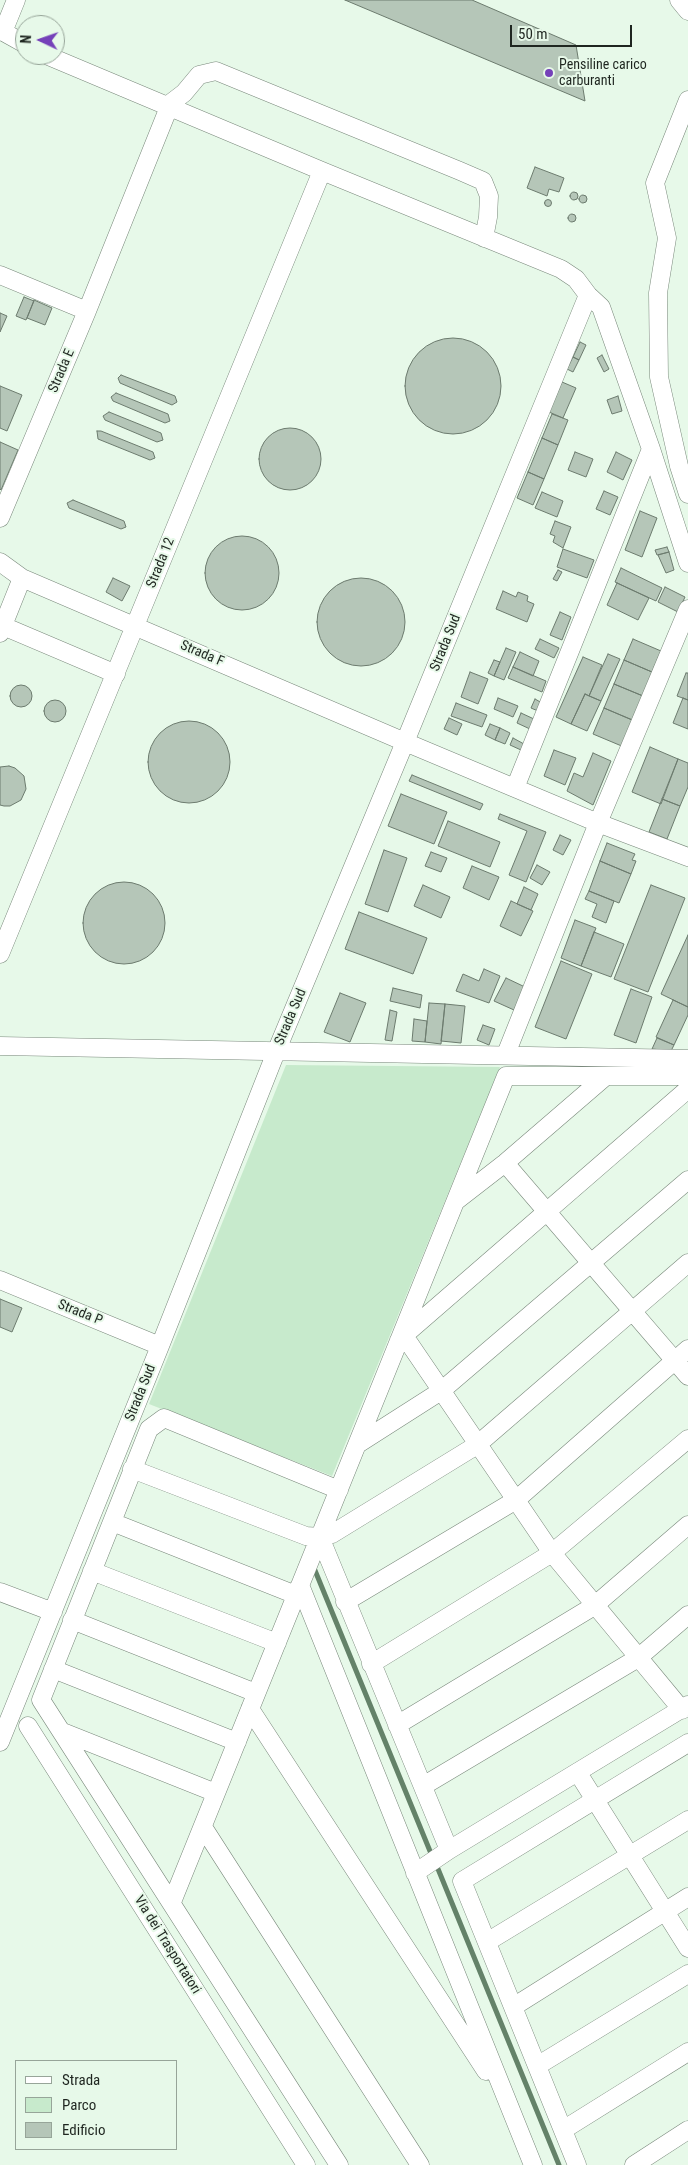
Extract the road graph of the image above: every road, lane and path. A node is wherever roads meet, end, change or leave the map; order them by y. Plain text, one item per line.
1 (16, 0) edge
2 (679, 0) edge
3 (688, 11) edge
4 (1, 31) edge
5 (15, 39) edge
6 (65, 63) edge
7 (688, 100) edge
8 (168, 107) junction
9 (322, 171) junction
10 (484, 238) junction
11 (0, 276) edge
12 (588, 295) junction
13 (87, 311) junction
14 (688, 437) edge
15 (651, 449) junction
16 (684, 472) edge
17 (688, 494) edge
18 (0, 518) edge
19 (0, 562) edge
20 (688, 563) edge
21 (22, 578) junction
22 (688, 609) edge
23 (136, 626) junction
24 (1, 630) edge
25 (116, 674) junction
26 (405, 742) junction
27 (515, 788) junction
28 (598, 823) junction
29 (688, 857) edge
30 (0, 954) edge
31 (0, 1046) edge
32 (276, 1052) junction
33 (506, 1054) junction
34 (688, 1059) edge
35 (606, 1076) junction
36 (688, 1076) edge
37 (688, 1089) edge
38 (505, 1163) junction
39 (688, 1180) edge
40 (455, 1202) junction
41 (548, 1212) junction
42 (591, 1263) junction
43 (688, 1263) edge
44 (0, 1280) edge
45 (632, 1310) junction
46 (399, 1340) junction
47 (160, 1346) junction
48 (681, 1355) edge
49 (688, 1376) edge
50 (441, 1391) junction
51 (688, 1439) edge
52 (358, 1444) junction
53 (477, 1445) junction
54 (132, 1469) junction
55 (339, 1490) junction
56 (516, 1500) junction
57 (112, 1522) junction
58 (688, 1525) edge
59 (320, 1537) junction
60 (552, 1553) junction
61 (92, 1571) junction
62 (298, 1590) junction
63 (0, 1592) edge
64 (345, 1602) junction
65 (594, 1606) junction
66 (53, 1612) junction
67 (688, 1615) edge
68 (72, 1620) junction
69 (277, 1643) junction
70 (638, 1658) junction
71 (371, 1664) junction
72 (53, 1669) junction
73 (253, 1701) junction
74 (685, 1707) edge
75 (397, 1725) junction
76 (28, 1726) dead end
77 (62, 1732) junction
78 (0, 1742) edge
79 (237, 1742) junction
80 (688, 1743) edge
81 (422, 1786) junction
82 (587, 1787) junction
83 (216, 1793) junction
84 (688, 1820) edge
85 (202, 1826) junction
86 (446, 1853) junction
87 (628, 1856) junction
88 (420, 1870) junction
89 (688, 1897) edge
90 (172, 1902) junction
91 (666, 1911) junction
92 (487, 1942) junction
93 (688, 1948) edge
94 (688, 1974) edge
95 (513, 2007) junction
96 (688, 2052) edge
97 (537, 2066) junction
98 (508, 2105) junction
99 (563, 2130) junction
100 (688, 2130) edge
101 (306, 2165) edge
102 (339, 2165) edge
103 (420, 2165) edge
104 (532, 2165) edge
105 (577, 2165) edge
106 (634, 2165) edge

1 - 4 street
2 - 3 street
4 - 5 street
6 - 8 street
7 - 16 street
8 - 9 street
8 - 10 street
8 - 13 street, Strada E
9 - 10 street
9 - 23 street, Strada 12
10 - 12 street
11 - 13 street
12 - 15 street
12 - 26 street, Strada Sud
13 - 18 street, Strada E
14 - 16 street
15 - 20 street
15 - 27 street
16 - 17 street
19 - 21 street, Strada F
21 - 23 street, Strada F
21 - 24 street
22 - 28 street
23 - 25 street, Strada 12
23 - 26 street, Strada F
24 - 25 street
25 - 30 street, Strada 12
26 - 27 street, Strada F
26 - 32 street, Strada Sud
27 - 28 street, Strada F
28 - 29 street, Strada F
28 - 33 street
31 - 32 street
32 - 33 street
32 - 47 street, Strada Sud
33 - 34 street
35 - 36 street
35 - 38 street
35 - 40 street
37 - 41 street
38 - 40 street
38 - 41 street
39 - 42 street
40 - 46 street
41 - 42 street
41 - 46 street
42 - 45 street
42 - 50 street
43 - 45 street
44 - 47 street, Strada P
45 - 48 street
45 - 53 street
46 - 50 street
46 - 52 street
47 - 66 street, Strada Sud
48 - 49 street
48 - 56 street
50 - 52 street
50 - 53 street
51 - 60 street
52 - 55 street
53 - 56 street
53 - 59 street
54 - 55 street
54 - 57 street
54 - 59 street
55 - 59 street
56 - 60 street
56 - 64 street
57 - 61 street
57 - 62 street
58 - 65 street
59 - 62 street
59 - 64 street
60 - 65 street
60 - 71 street
61 - 68 street
61 - 69 street
62 - 69 street
62 - 88 street
63 - 66 street
64 - 71 street
65 - 70 street
65 - 75 street
66 - 78 street, Strada Sud
67 - 70 street
68 - 72 street
68 - 73 street
69 - 73 street
70 - 74 street
70 - 81 street
71 - 75 street
72 - 77 street
72 - 79 street
73 - 79 street
73 - 98 street
74 - 82 street
75 - 81 street
76 - 101 street, Via dei Trasportatori
77 - 83 street
77 - 90 street
79 - 83 street
80 - 82 street
81 - 86 street
82 - 86 street
82 - 87 street
82 - 92 street
83 - 85 street
84 - 87 street
85 - 90 street
85 - 103 street
86 - 88 street
87 - 91 street
87 - 92 street
88 - 98 street
89 - 91 street
90 - 102 street
91 - 93 street
91 - 95 street
92 - 95 street
94 - 97 street
95 - 97 street
96 - 99 street
97 - 99 street
98 - 104 street
99 - 105 street
100 - 106 street

